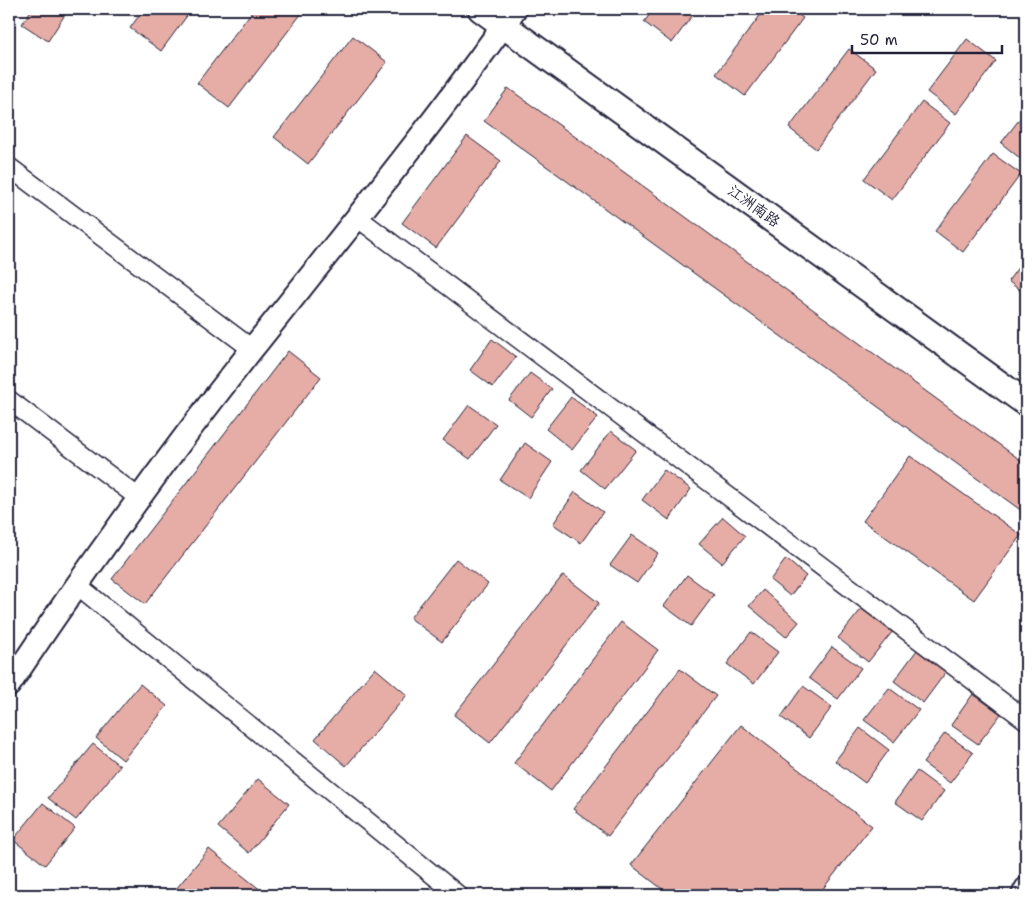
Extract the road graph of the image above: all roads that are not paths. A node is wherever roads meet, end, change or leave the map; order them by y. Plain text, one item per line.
1 (481, 9) edge
2 (509, 17) edge
3 (9, 167) edge
4 (358, 218) junction
5 (252, 349) junction
6 (9, 400) edge
7 (1026, 404) edge
8 (139, 498) junction
9 (76, 584) junction
10 (9, 684) edge
11 (1026, 720) edge
12 (1026, 889) edge
13 (458, 895) edge
14 (1023, 895) edge

1 - 2 main road, 江洲南路
2 - 4 street
2 - 7 main road, 江洲南路
3 - 5 street
4 - 5 street
4 - 11 street
5 - 8 street
6 - 8 street
8 - 9 street
9 - 10 street
9 - 13 street
12 - 14 street

